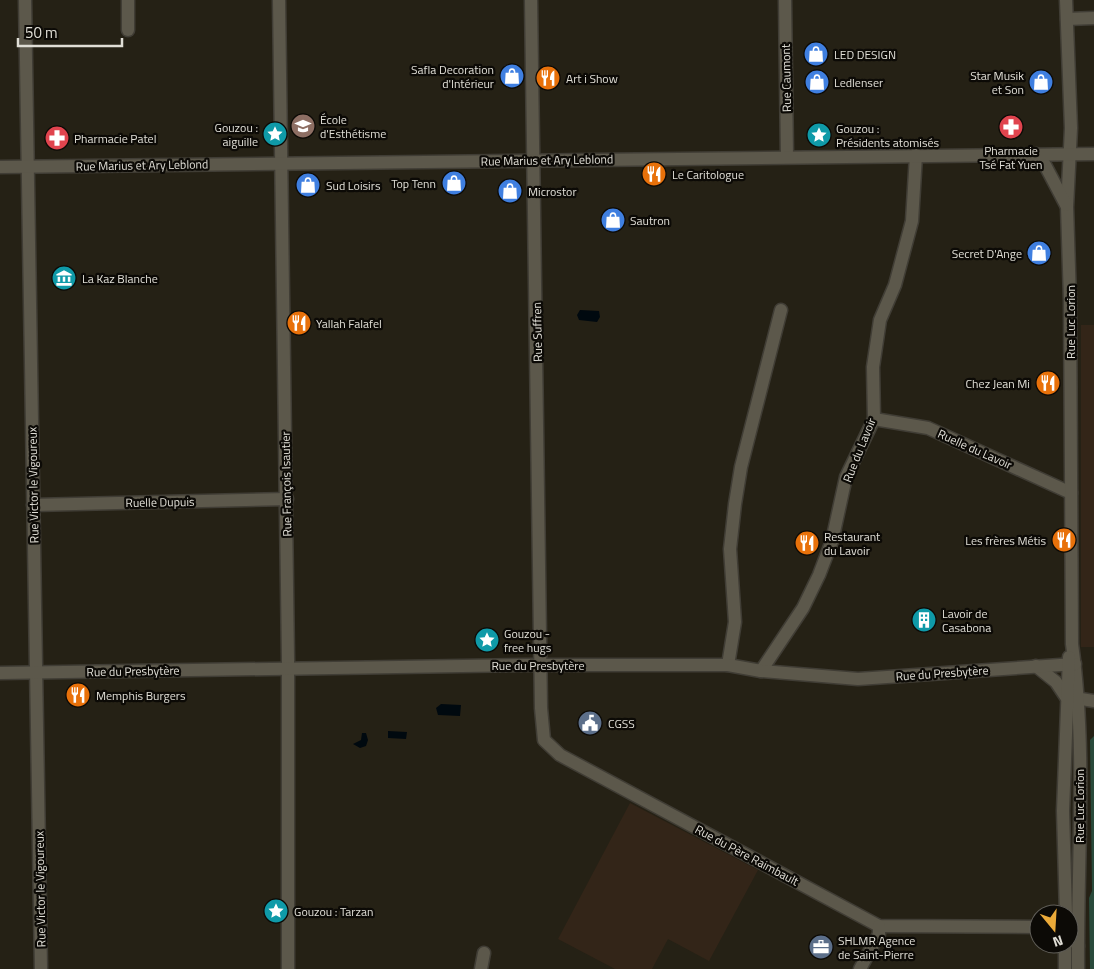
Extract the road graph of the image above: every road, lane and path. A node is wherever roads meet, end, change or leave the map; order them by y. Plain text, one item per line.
1 (25, 0) edge
2 (128, 0) edge
3 (279, 0) edge
4 (531, 0) edge
5 (785, 0) edge
6 (1066, 0) edge
7 (1094, 18) edge
8 (1068, 19) junction
9 (128, 30) dead end
10 (1036, 154) junction
11 (1070, 154) junction
12 (1094, 154) edge
13 (916, 155) junction
14 (787, 157) junction
15 (533, 160) junction
16 (281, 163) junction
17 (0, 167) edge
18 (28, 167) junction
19 (1068, 208) junction
20 (781, 310) dead end
21 (874, 419) junction
22 (1071, 493) junction
23 (286, 499) junction
24 (33, 505) junction
25 (542, 665) junction
26 (728, 665) junction
27 (1071, 665) junction
28 (1036, 666) junction
29 (288, 668) junction
30 (762, 671) junction
31 (0, 673) edge
32 (36, 673) junction
33 (1072, 696) junction
34 (1094, 701) edge
35 (1066, 904) edge
36 (1074, 904) edge
37 (879, 926) junction
38 (1029, 927) edge
39 (484, 953) dead end
40 (1069, 954) edge
41 (1074, 954) edge
42 (41, 969) edge
43 (288, 969) edge
44 (481, 969) edge
45 (860, 969) edge
46 (1065, 969) edge
47 (1078, 969) edge

1 - 18 street, Rue Victor le Vigoureux
2 - 9 street
3 - 16 street, Rue François Isautier
4 - 15 street, Rue Suffren
5 - 14 street, Rue Caumont
6 - 8 street, Rue Luc Lorion
7 - 8 street
8 - 11 street, Rue Luc Lorion
10 - 11 street, Rue Marius et Ary Leblond
10 - 13 street, Rue Marius et Ary Leblond
10 - 19 street
11 - 12 street, Rue Marius et Ary Leblond
11 - 19 street, Rue Luc Lorion
13 - 14 street, Rue Marius et Ary Leblond
13 - 21 street, Rue du Lavoir
14 - 15 street, Rue Marius et Ary Leblond
15 - 16 street, Rue Marius et Ary Leblond
15 - 25 street, Rue Suffren
16 - 18 street, Rue Marius et Ary Leblond
16 - 23 street, Rue François Isautier
17 - 18 street, Rue Marius et Ary Leblond
18 - 24 street, Rue Victor le Vigoureux
19 - 22 street, Rue Luc Lorion
20 - 26 street
21 - 22 street, Ruelle du Lavoir
21 - 30 street, Rue du Lavoir
22 - 27 street, Rue Luc Lorion
23 - 24 street, Ruelle Dupuis
23 - 29 street, Rue François Isautier
24 - 32 street, Rue Victor le Vigoureux
25 - 26 street, Rue du Presbytère
25 - 29 street, Rue du Presbytère
25 - 37 street, Rue du Père Raimbault
26 - 30 street, Rue du Presbytère
27 - 28 street, Rue du Presbytère
27 - 33 street, Rue Luc Lorion
28 - 30 street, Rue du Presbytère
28 - 33 street
29 - 32 street, Rue du Presbytère
29 - 43 street, Rue François Isautier
31 - 32 street, Rue du Presbytère
32 - 42 street, Rue Victor le Vigoureux
33 - 34 street
33 - 35 street, Rue Luc Lorion
33 - 36 street, Rue Luc Lorion
37 - 38 street, Rue du Père Raimbault
37 - 45 street
39 - 44 street
40 - 46 street, Rue Luc Lorion
41 - 47 street, Rue Luc Lorion

